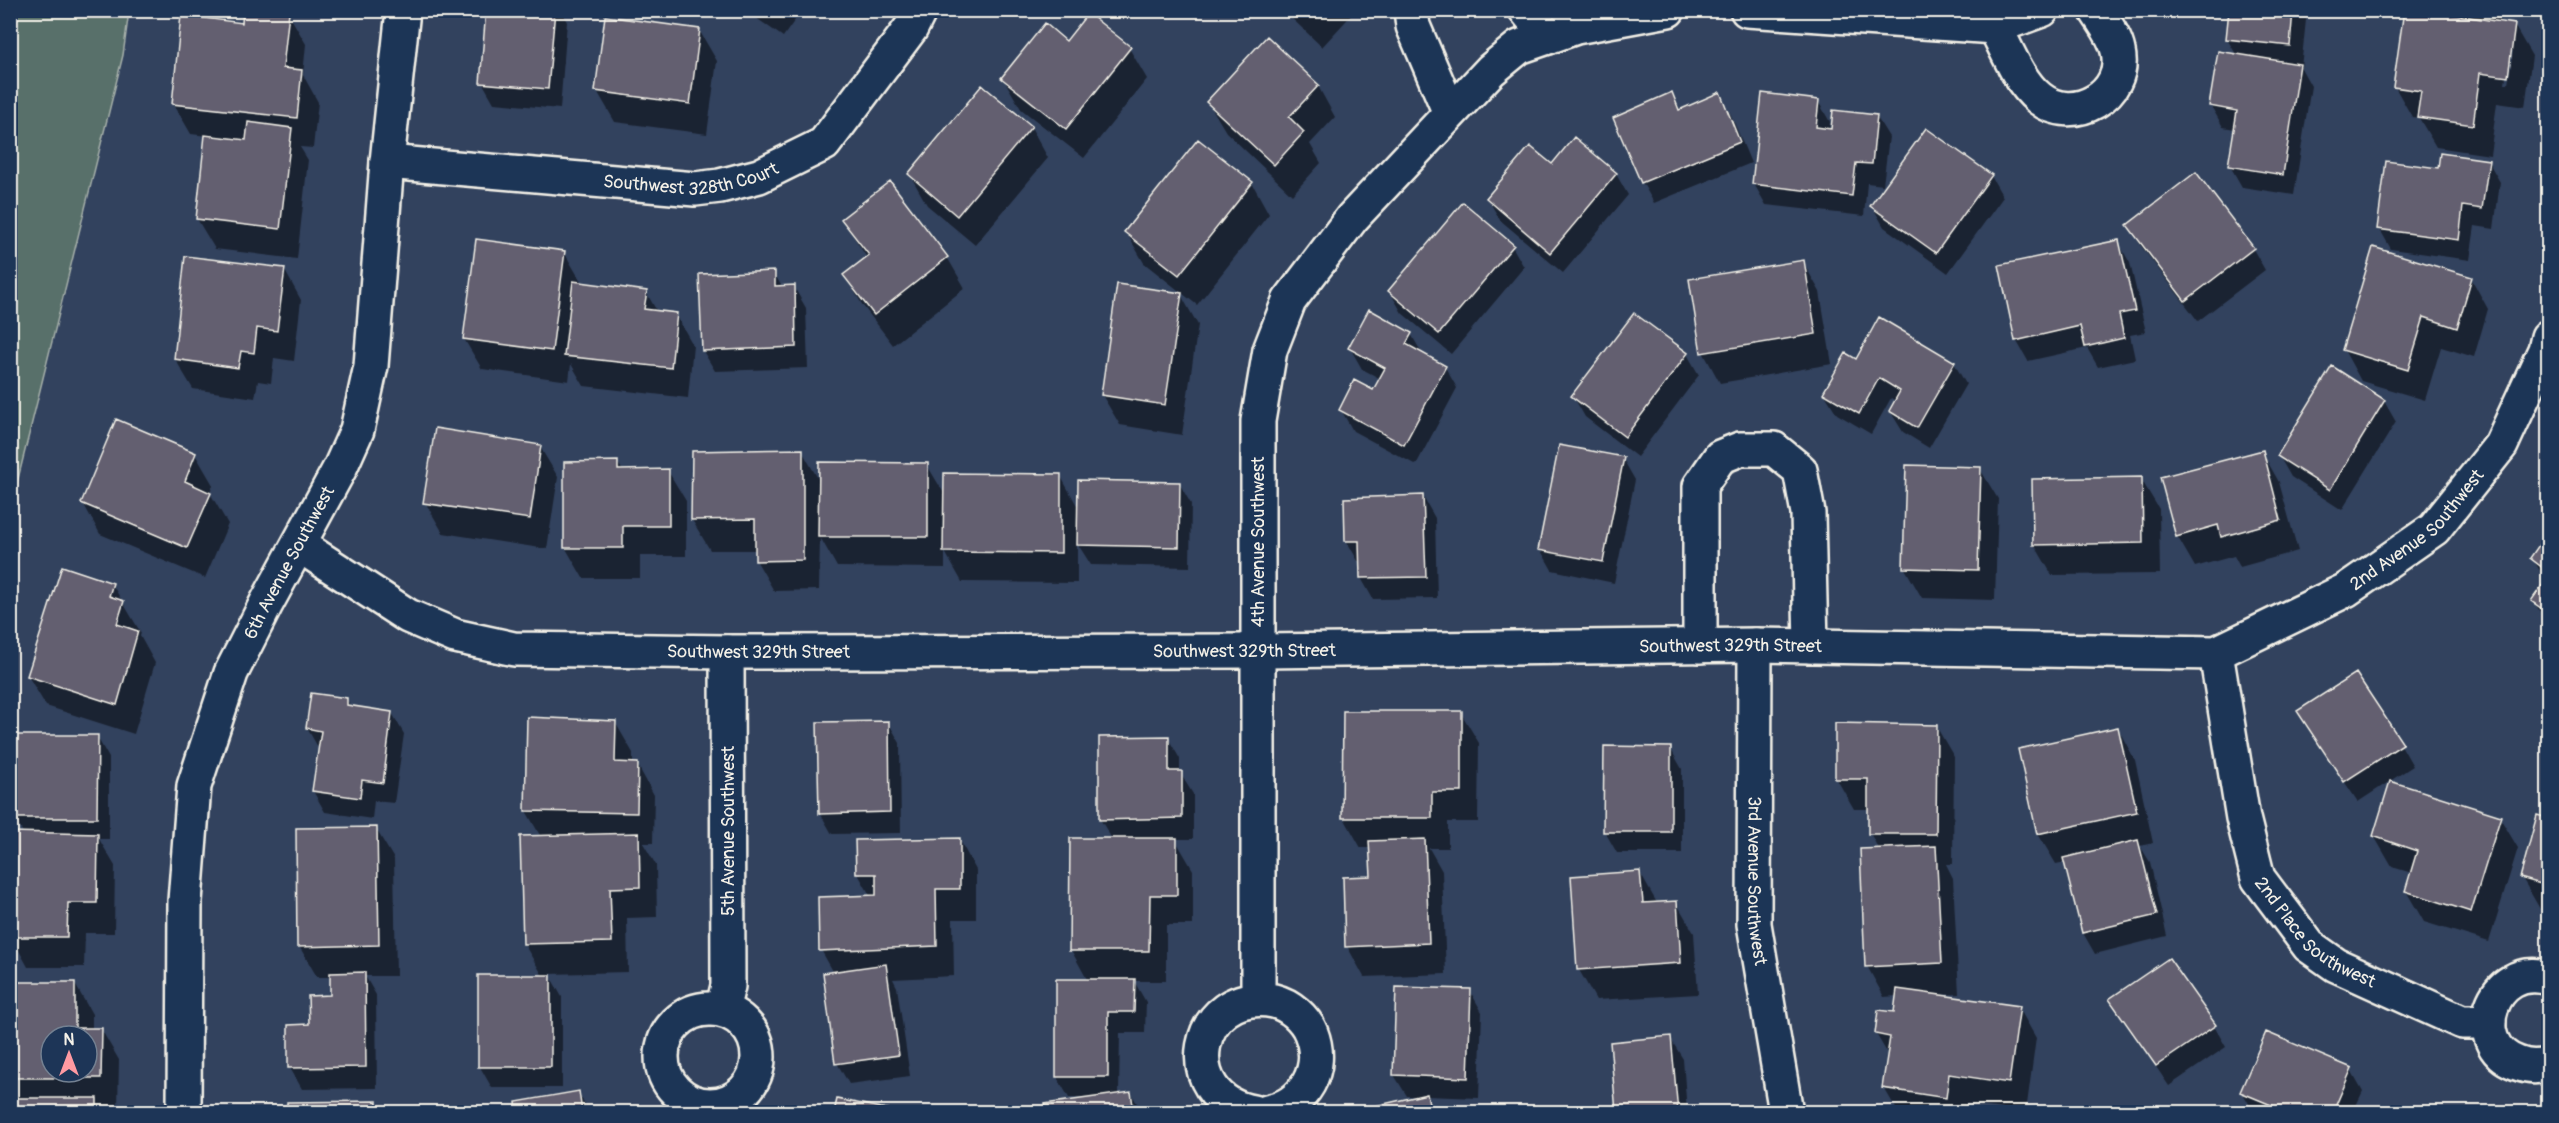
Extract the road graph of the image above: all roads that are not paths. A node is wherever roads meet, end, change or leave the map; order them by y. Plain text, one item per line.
1 (403, 10) edge
2 (920, 10) edge
3 (1411, 10) edge
4 (1526, 10) edge
5 (1668, 10) edge
6 (1747, 10) edge
7 (2042, 10) edge
8 (2096, 10) edge
9 (1995, 27) junction
10 (1548, 37) junction
11 (1450, 113) junction
12 (387, 162) junction
13 (2548, 337) edge
14 (299, 545) junction
15 (1755, 645) junction
16 (1700, 646) junction
17 (1811, 646) junction
18 (1258, 651) junction
19 (727, 652) junction
20 (2216, 653) junction
21 (2548, 978) edge
22 (1258, 999) junction
23 (722, 1010) dead end
24 (2488, 1022) junction
25 (2548, 1064) edge
26 (184, 1113) edge
27 (1253, 1113) edge
28 (1267, 1113) edge
29 (1786, 1113) edge

1 - 12 street, 6th Avenue Southwest
2 - 12 street, Southwest 328th Court
3 - 11 street
4 - 10 street
5 - 10 street, 4th Avenue Southwest
6 - 9 street
7 - 9 street
8 - 9 street
10 - 11 street, 4th Avenue Southwest
11 - 18 street, 4th Avenue Southwest
12 - 14 street, 6th Avenue Southwest
13 - 20 street, 2nd Avenue Southwest
14 - 19 street, Southwest 329th Street
14 - 26 street, 6th Avenue Southwest
15 - 16 street, Southwest 329th Street
15 - 17 street, Southwest 329th Street
15 - 29 street, 3rd Avenue Southwest
16 - 17 street
16 - 18 street, Southwest 329th Street
17 - 20 street, Southwest 329th Street
18 - 19 street, Southwest 329th Street
18 - 22 street, 4th Avenue Southwest
19 - 23 street, 5th Avenue Southwest
20 - 24 street, 2nd Place Southwest
21 - 24 street
22 - 27 street
22 - 28 street
24 - 25 street

